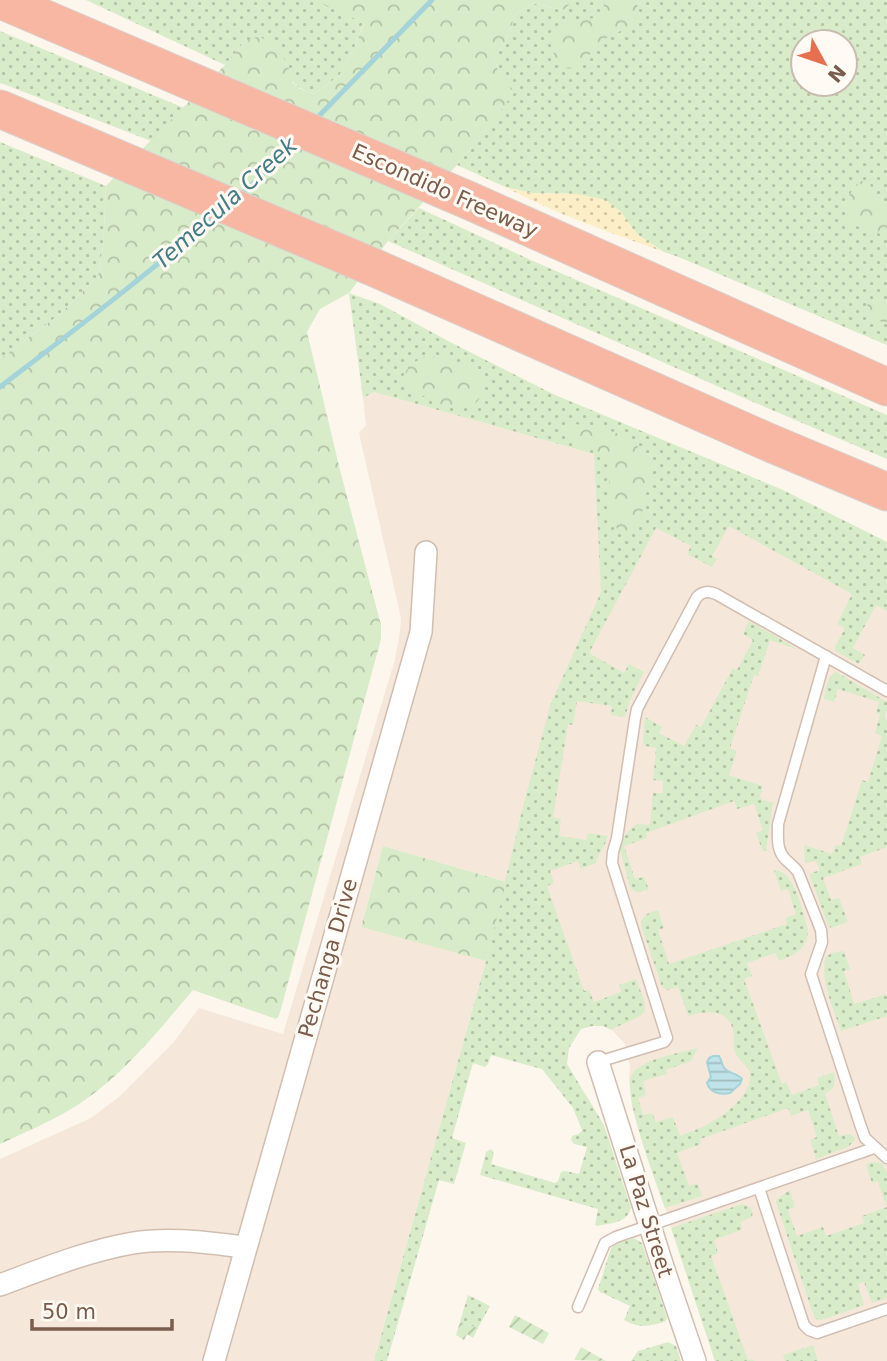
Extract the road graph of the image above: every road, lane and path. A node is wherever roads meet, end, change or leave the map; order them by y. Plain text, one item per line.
1 (1, 0) edge
2 (0, 109) edge
3 (877, 381) edge
4 (872, 486) edge
5 (887, 513) edge
6 (426, 552) dead end
7 (826, 656) junction
8 (887, 691) edge
9 (598, 1062) joint
10 (874, 1148) junction
11 (887, 1158) edge
12 (759, 1188) junction
13 (650, 1225) junction
14 (246, 1247) junction
15 (0, 1285) edge
16 (578, 1307) dead end
17 (887, 1309) edge
18 (214, 1361) edge
19 (695, 1361) edge

1 - 3 highway, Escondido Freeway
2 - 4 highway
4 - 5 highway
6 - 14 street, Pechanga Drive
7 - 8 lane
7 - 9 lane
7 - 10 lane
9 - 13 street, La Paz Street
10 - 11 lane
10 - 12 lane
12 - 13 lane
12 - 17 lane
13 - 16 lane
13 - 19 street, La Paz Street
14 - 15 street
14 - 18 street, Pechanga Drive

